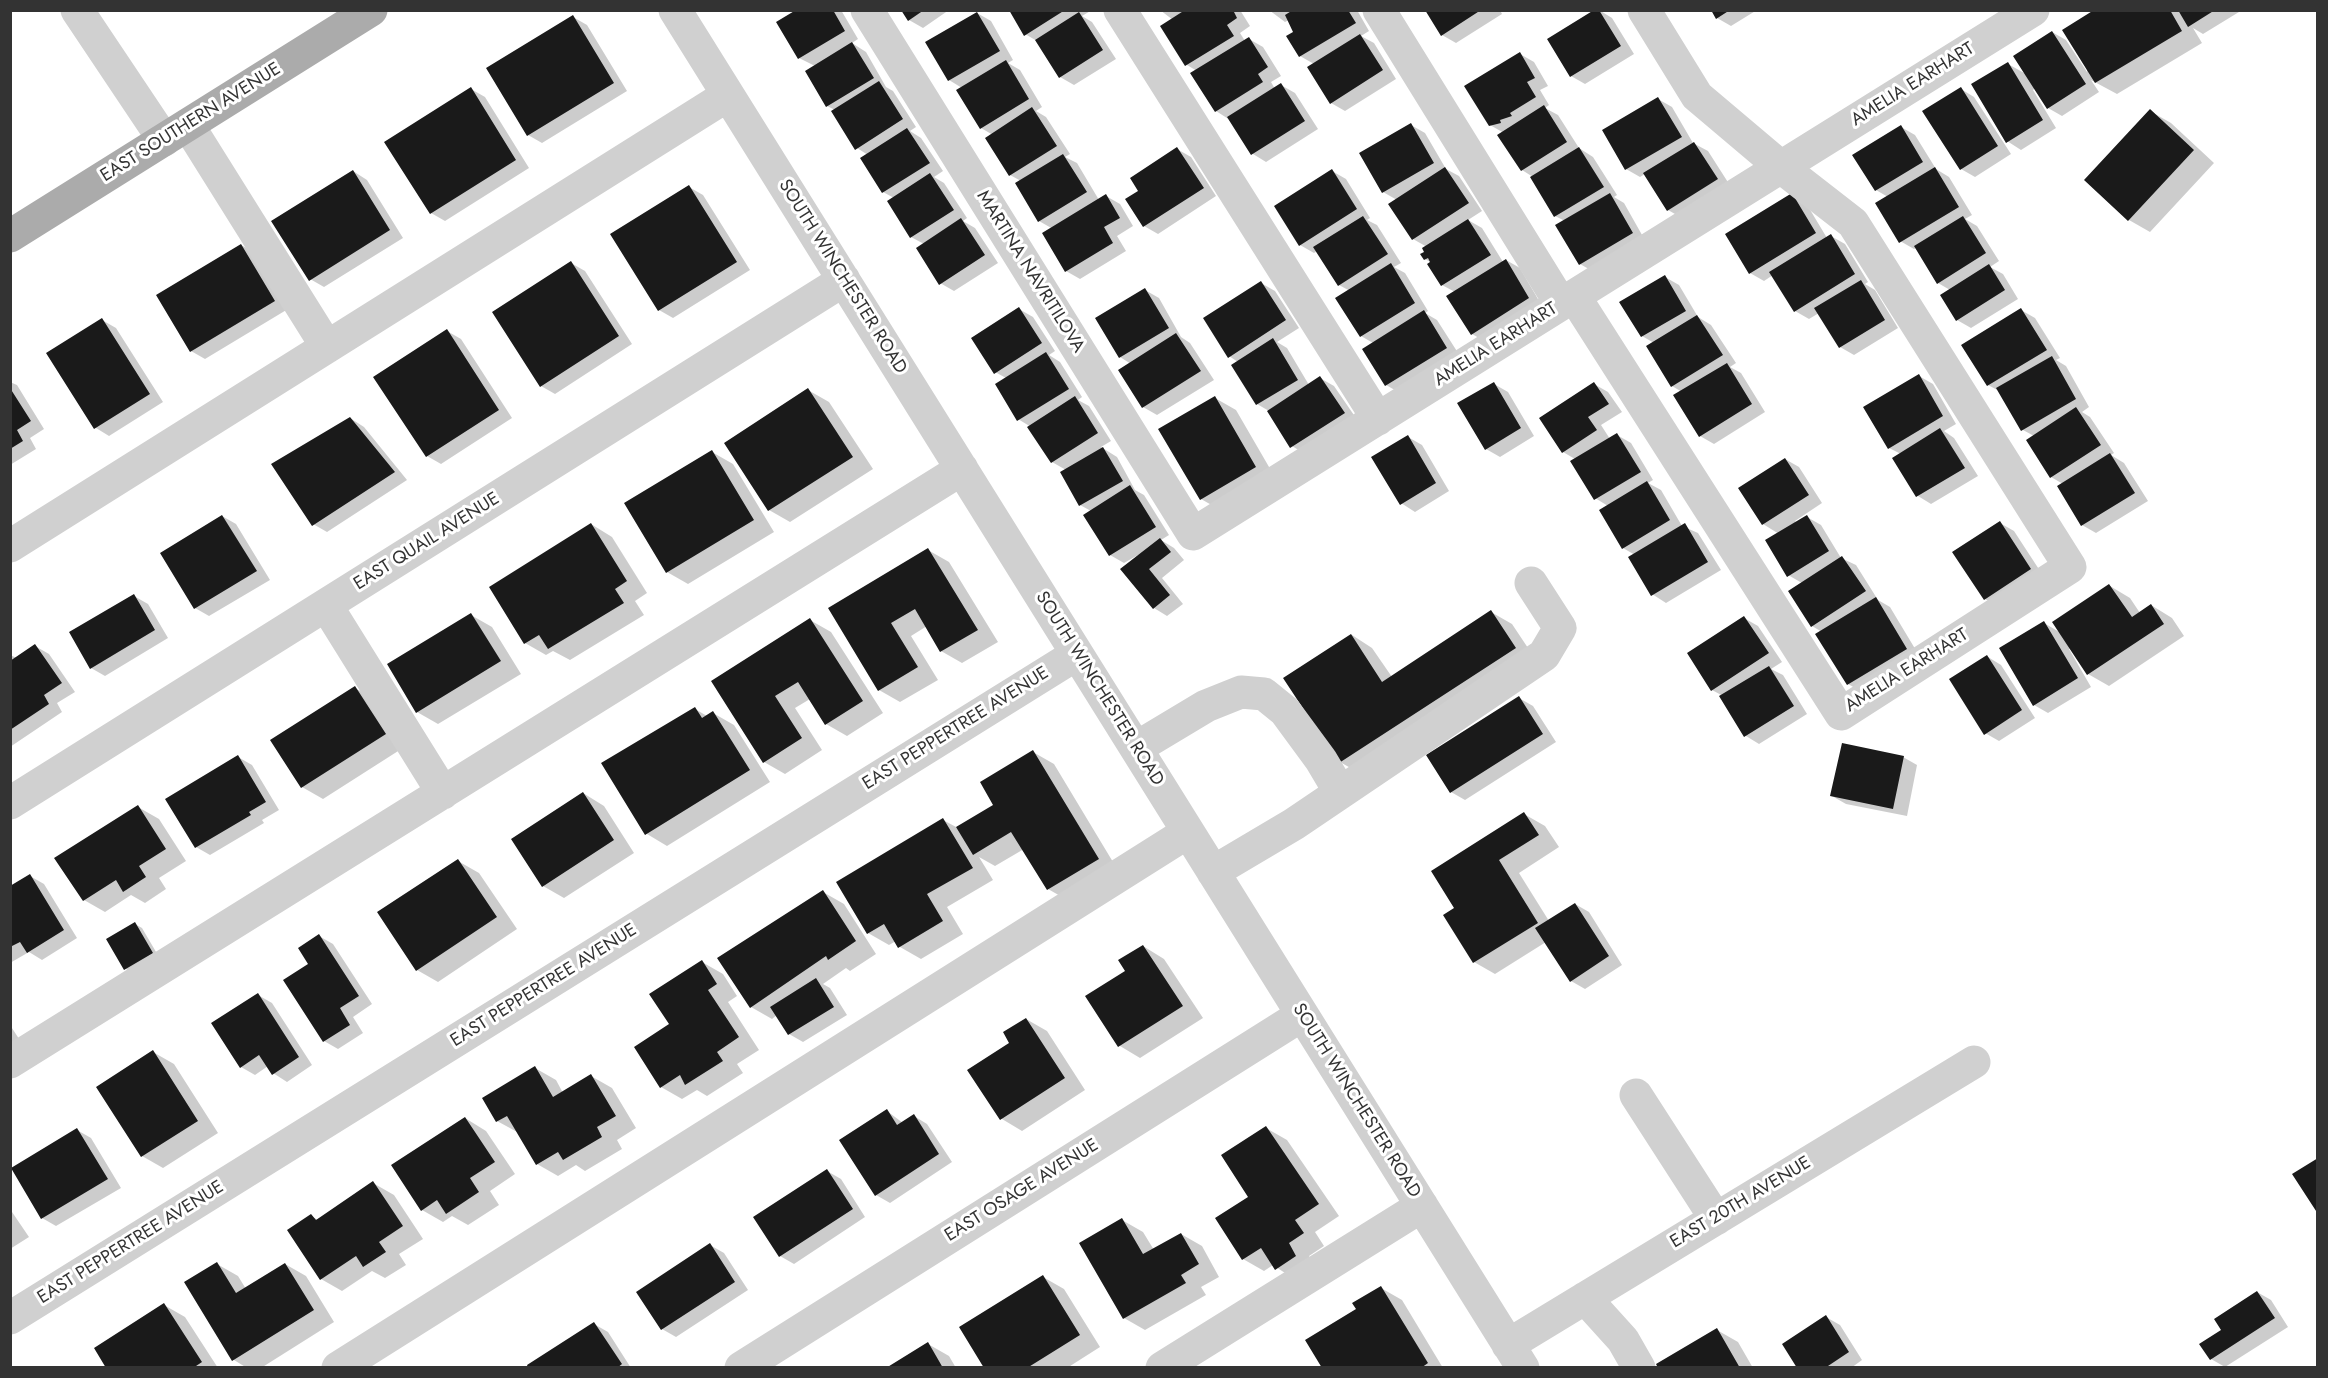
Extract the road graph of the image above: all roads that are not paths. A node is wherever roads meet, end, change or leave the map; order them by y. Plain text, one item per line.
1 (77, 10) edge
2 (371, 10) edge
3 (675, 10) edge
4 (867, 10) edge
5 (1120, 10) edge
6 (1379, 10) edge
7 (1644, 10) edge
8 (2029, 12) edge
9 (728, 95) junction
10 (176, 133) junction
11 (1781, 167) junction
12 (10, 236) edge
13 (844, 280) junction
14 (1567, 300) junction
15 (327, 347) junction
16 (1378, 419) junction
17 (962, 469) junction
18 (1193, 534) joint
19 (10, 546) edge
20 (1531, 583) dead end
21 (326, 605) junction
22 (1077, 654) junction
23 (1136, 748) junction
24 (1340, 792) junction
25 (443, 793) junction
26 (10, 803) edge
27 (1188, 832) junction
28 (1213, 872) junction
29 (1302, 1015) junction
30 (10, 1062) edge
31 (1974, 1062) dead end
32 (1636, 1095) dead end
33 (1422, 1206) junction
34 (1716, 1219) junction
35 (1585, 1298) junction
36 (10, 1318) edge
37 (1516, 1356) edge
38 (338, 1368) edge
39 (741, 1368) edge
40 (1162, 1368) edge
41 (1640, 1368) edge

1 - 10 street
2 - 10 main road, EAST SOUTHERN AVENUE
3 - 9 street, SOUTH WINCHESTER ROAD
4 - 18 street, MARTINA NAVRITILOVA
5 - 16 street
6 - 14 street
7 - 11 street
8 - 11 street, AMELIA EARHART
9 - 13 street, SOUTH WINCHESTER ROAD
9 - 15 street
10 - 12 main road, EAST SOUTHERN AVENUE
10 - 15 street
11 - 14 street
11 - 14 street, AMELIA EARHART
13 - 17 street, SOUTH WINCHESTER ROAD
13 - 21 street, EAST QUAIL AVENUE
14 - 16 street, AMELIA EARHART
15 - 19 street
16 - 18 street, AMELIA EARHART
17 - 22 street, SOUTH WINCHESTER ROAD
17 - 25 street
20 - 24 street
21 - 25 street
21 - 26 street, EAST QUAIL AVENUE
22 - 23 street, SOUTH WINCHESTER ROAD
22 - 36 street, EAST PEPPERTREE AVENUE
23 - 24 street
23 - 27 street, SOUTH WINCHESTER ROAD
24 - 28 street
25 - 30 street
27 - 28 street, SOUTH WINCHESTER ROAD
27 - 38 street
28 - 29 street, SOUTH WINCHESTER ROAD
29 - 33 street, SOUTH WINCHESTER ROAD
29 - 39 street, EAST OSAGE AVENUE
31 - 34 street, EAST 20TH AVENUE
32 - 34 street
33 - 37 street, SOUTH WINCHESTER ROAD
33 - 40 street
34 - 35 street, EAST 20TH AVENUE
35 - 37 street, EAST 20TH AVENUE
35 - 41 street

